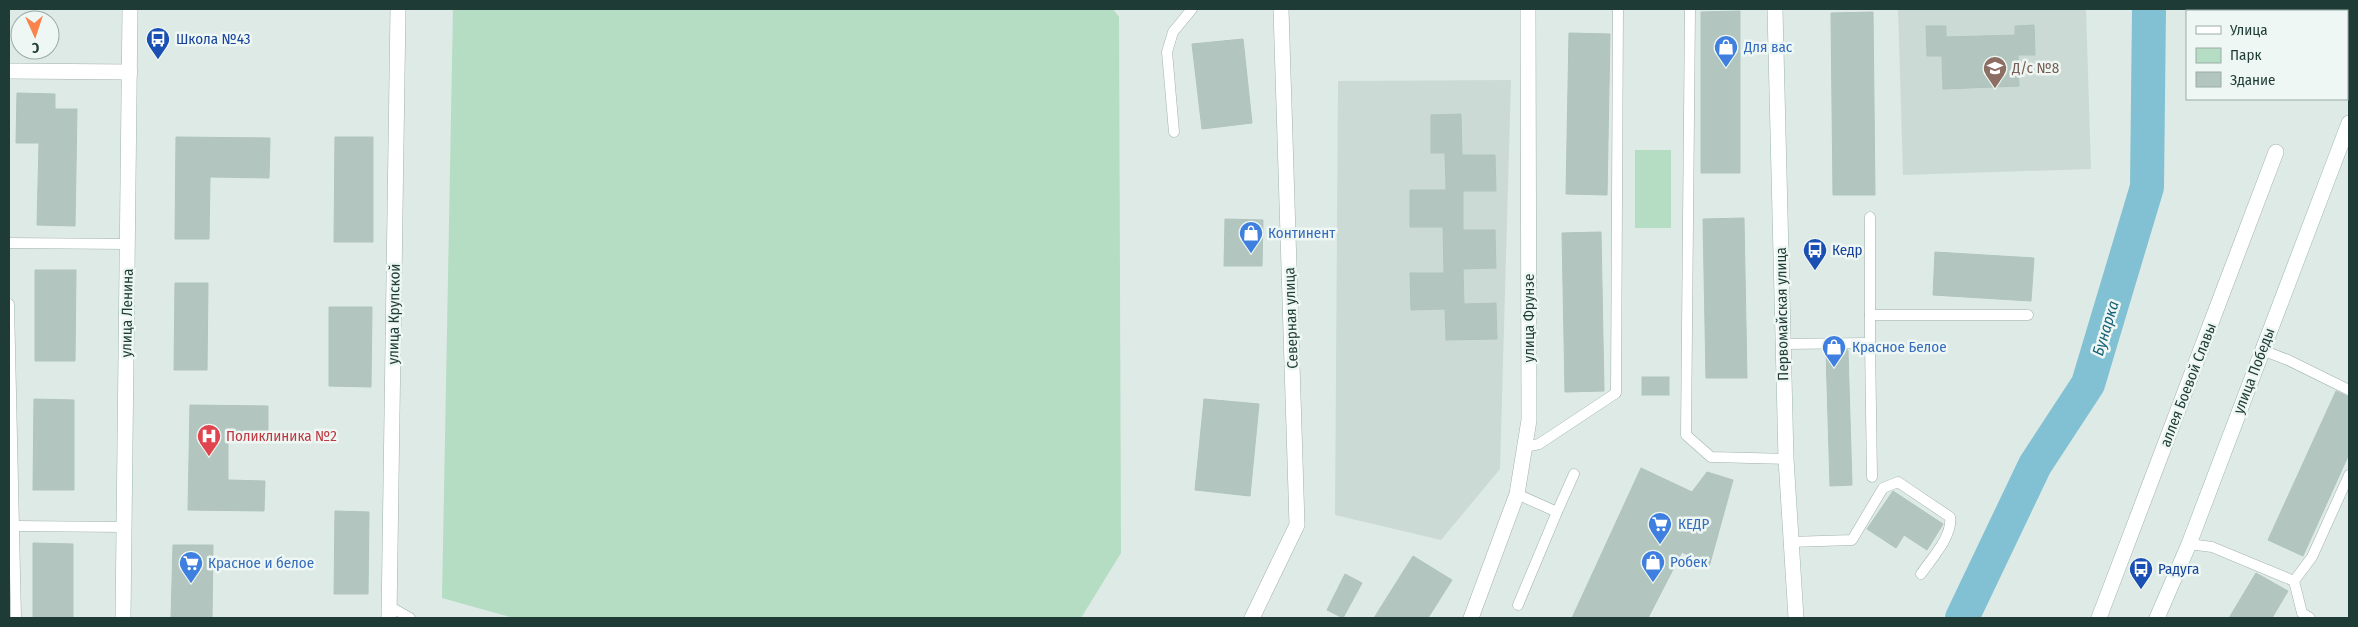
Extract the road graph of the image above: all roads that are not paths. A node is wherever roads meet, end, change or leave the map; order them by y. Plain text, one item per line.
1 (130, 9) edge
2 (398, 9) edge
3 (1192, 9) edge
4 (1281, 9) edge
5 (1528, 9) edge
6 (1618, 9) edge
7 (1690, 9) edge
8 (1775, 9) edge
9 (9, 71) edge
10 (130, 72) junction
11 (2349, 123) edge
12 (1174, 132) dead end
13 (2276, 152) dead end
14 (1870, 217) dead end
15 (9, 243) edge
16 (128, 244) junction
17 (9, 304) edge
18 (2028, 314) dead end
19 (1870, 315) junction
20 (1870, 343) junction
21 (1783, 344) junction
22 (2262, 350) junction
23 (2349, 390) edge
24 (1525, 447) junction
25 (1786, 459) junction
26 (1574, 474) dead end
27 (2349, 475) edge
28 (1872, 477) dead end
29 (1517, 494) junction
30 (1557, 512) junction
31 (14, 526) junction
32 (125, 527) junction
33 (1790, 542) junction
34 (2189, 544) junction
35 (1921, 574) dead end
36 (2294, 581) junction
37 (1518, 605) dead end
38 (389, 612) edge
39 (2304, 616) edge
40 (16, 618) edge
41 (123, 618) edge
42 (410, 618) edge
43 (1252, 618) edge
44 (1471, 618) edge
45 (1796, 618) edge
46 (2099, 618) edge
47 (2157, 618) edge

1 - 10 street, улица Ленина
2 - 38 street, улица Крупской
3 - 12 lane
4 - 43 street, Северная улица
5 - 24 street, улица Фрунзе
6 - 24 lane
7 - 25 lane
8 - 21 street, Первомайская улица
9 - 10 street
10 - 16 street, улица Ленина
11 - 22 street, улица Победы
13 - 46 street, аллея Боевой Славы
14 - 19 lane
15 - 16 lane
16 - 32 street, улица Ленина
17 - 31 lane
18 - 19 lane
19 - 20 lane
20 - 21 lane
20 - 28 lane
21 - 25 street, Первомайская улица
22 - 23 lane
22 - 34 street, улица Победы
24 - 29 street, улица Фрунзе
25 - 33 street, Первомайская улица
26 - 30 lane
27 - 36 lane
29 - 30 lane
29 - 44 street, улица Фрунзе
30 - 37 lane
31 - 32 lane
31 - 40 lane
32 - 41 street, улица Ленина
33 - 35 lane
33 - 45 street, Первомайская улица
34 - 36 lane
34 - 47 street, улица Победы
36 - 39 lane
38 - 42 lane

